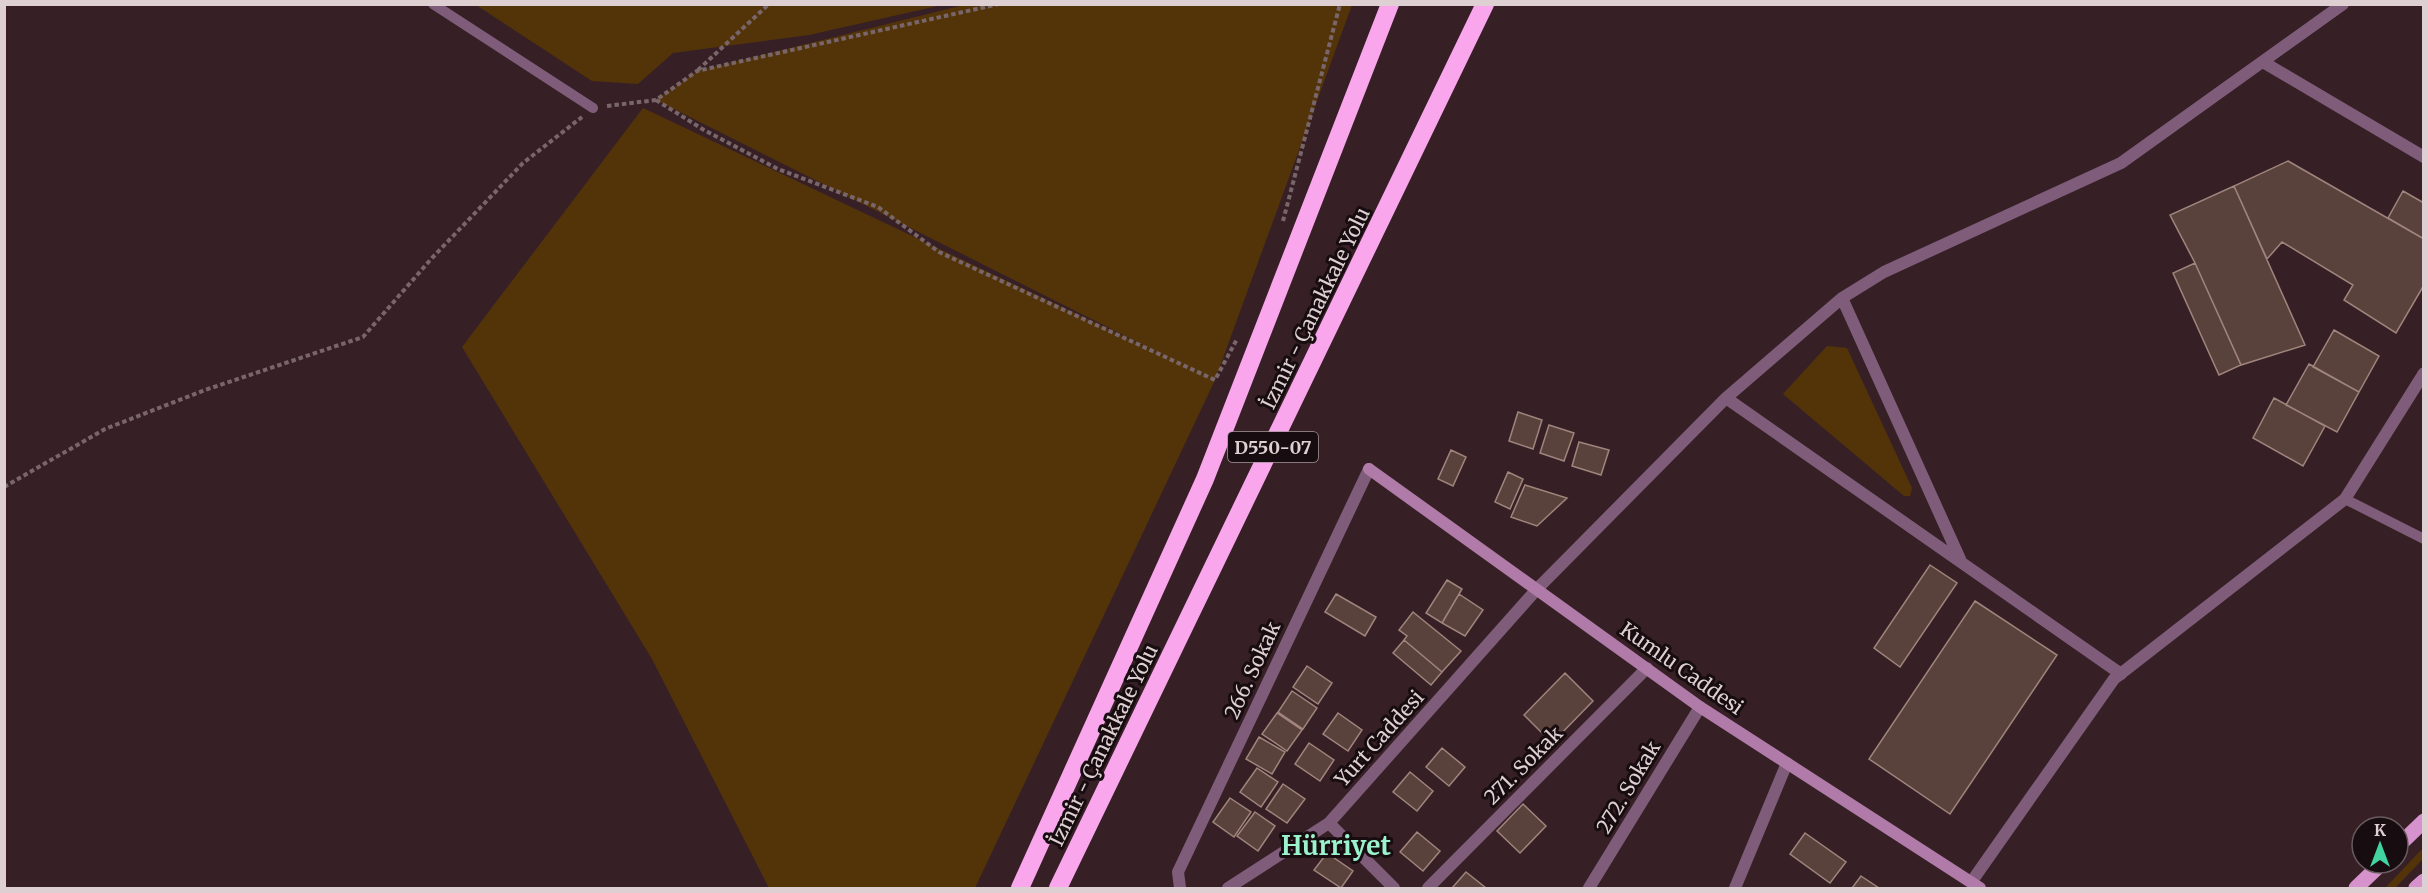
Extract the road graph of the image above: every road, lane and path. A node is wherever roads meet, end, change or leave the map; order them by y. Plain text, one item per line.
1 (434, 4) edge
2 (769, 4) edge
3 (999, 4) edge
4 (1340, 4) edge
5 (1390, 4) edge
6 (1485, 4) edge
7 (2343, 4) edge
8 (2263, 62) junction
9 (697, 70) junction
10 (656, 100) junction
11 (593, 108) junction
12 (2424, 157) edge
13 (1280, 231) dead end
14 (1842, 298) junction
15 (1243, 329) dead end
16 (2424, 373) edge
17 (1726, 398) junction
18 (1369, 470) joint
19 (4, 487) edge
20 (2345, 499) junction
21 (2424, 539) edge
22 (1960, 559) junction
23 (1537, 589) junction
24 (1647, 668) junction
25 (2121, 674) junction
26 (1700, 707) junction
27 (1787, 763) junction
28 (2424, 821) edge
29 (1329, 823) junction
30 (2410, 834) edge
31 (2370, 875) edge
32 (2424, 881) edge
33 (1976, 885) edge
34 (1020, 888) edge
35 (1058, 888) edge
36 (1180, 888) edge
37 (1228, 888) edge
38 (1394, 888) edge
39 (1428, 888) edge
40 (1589, 888) edge
41 (1735, 888) edge
42 (2356, 888) edge
43 (2416, 888) edge

1 - 11 lane
2 - 9 path
3 - 9 path
4 - 13 path
5 - 34 highway, İzmir - Çanakkale Yolu / D550-07
6 - 35 highway, İzmir - Çanakkale Yolu / D550-07
7 - 8 street, Yurt Caddesi
8 - 12 street
8 - 14 street, Yurt Caddesi
9 - 10 path
10 - 11 path
10 - 15 path
11 - 19 path
14 - 17 street, Yurt Caddesi
14 - 22 street
16 - 20 street
17 - 22 street
17 - 23 street, Yurt Caddesi
18 - 23 street, Kumlu Caddesi
18 - 36 street, 266. Sokak
20 - 21 lane
20 - 25 street
22 - 25 street
23 - 24 street, Kumlu Caddesi
23 - 29 street, Yurt Caddesi
24 - 26 street, Kumlu Caddesi
24 - 39 street, 271. Sokak
25 - 33 street
26 - 27 street, Kumlu Caddesi
26 - 40 street, 272. Sokak
27 - 33 street, Kumlu Caddesi
27 - 41 street
28 - 30 main road
29 - 37 street, Yurt Caddesi
29 - 38 street
31 - 42 main road
32 - 43 main road

